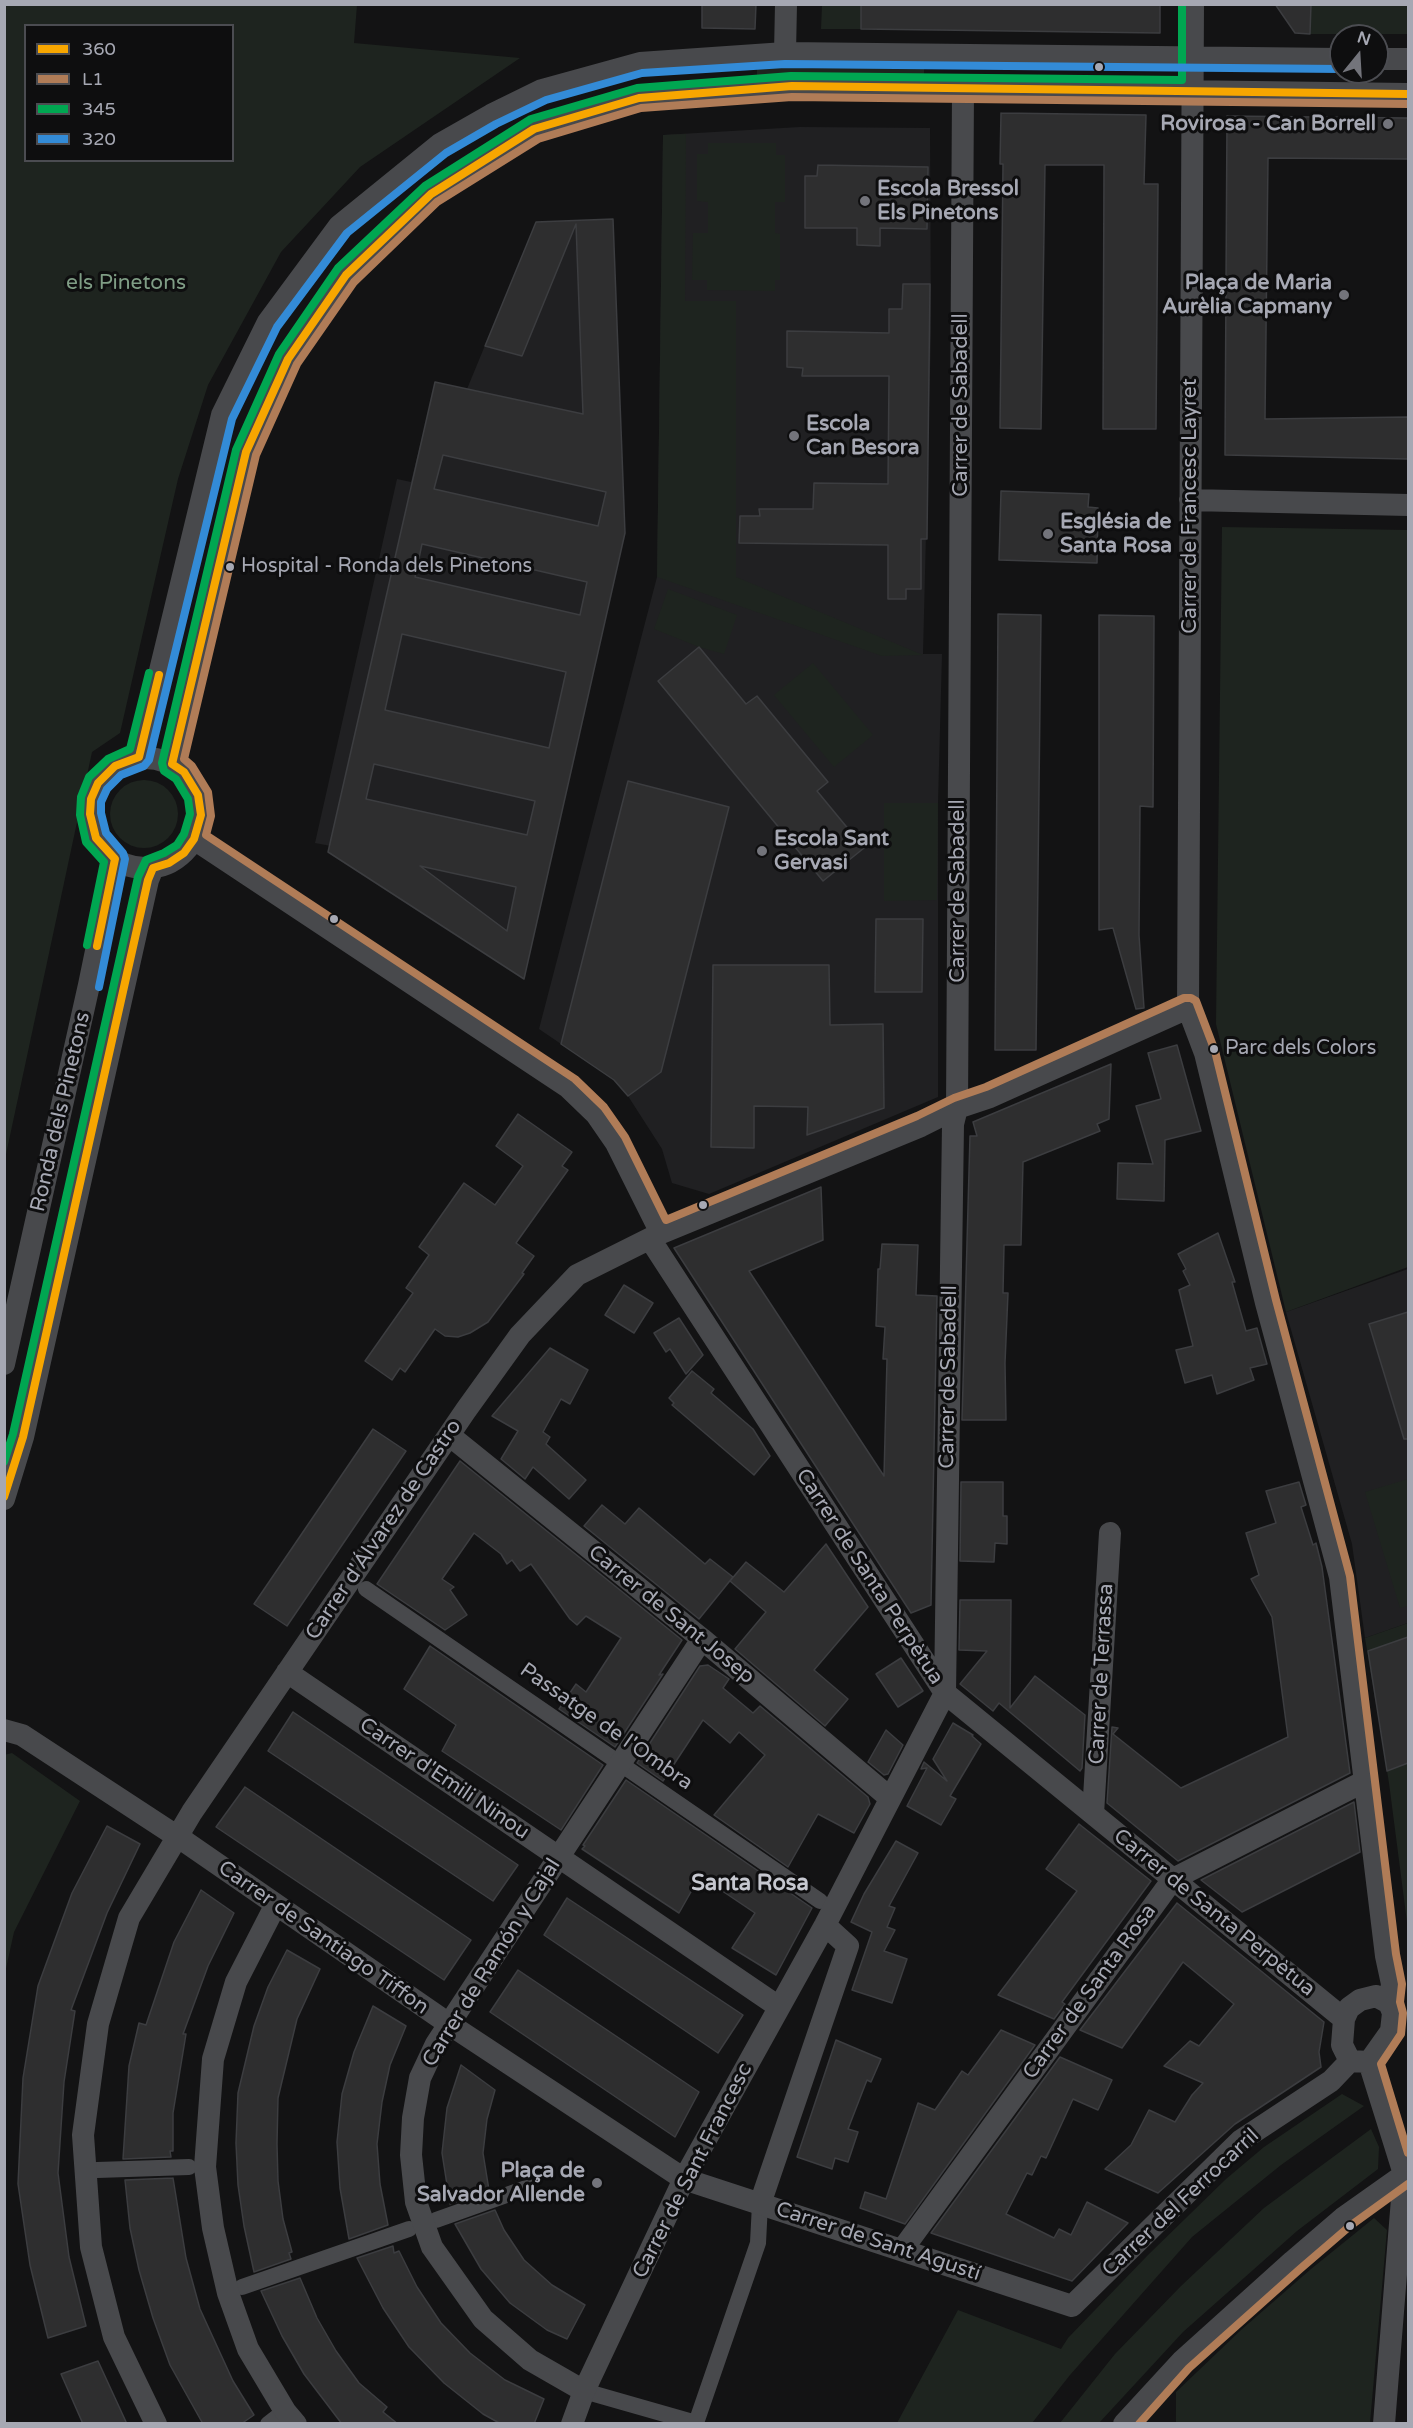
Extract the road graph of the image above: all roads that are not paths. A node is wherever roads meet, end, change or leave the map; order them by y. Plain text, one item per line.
1 (786, 4) edge
2 (1193, 4) edge
3 (785, 53) junction
4 (1193, 57) junction
5 (1329, 59) edge
6 (1389, 59) edge
7 (1408, 59) edge
8 (963, 88) junction
9 (1193, 91) junction
10 (1408, 94) edge
11 (1190, 500) junction
12 (1408, 505) edge
13 (139, 757) junction
14 (172, 764) junction
15 (194, 839) junction
16 (115, 859) junction
17 (153, 868) junction
18 (1188, 1008) junction
19 (957, 1108) junction
20 (656, 1236) junction
21 (4, 1364) edge
22 (449, 1436) junction
23 (4, 1498) edge
24 (1110, 1533) dead end
25 (366, 1589) dead end
26 (702, 1639) junction
27 (287, 1672) junction
28 (945, 1693) junction
29 (4, 1711) edge
30 (13, 1733) edge
31 (619, 1763) junction
32 (1365, 1781) junction
33 (890, 1798) junction
34 (1093, 1814) junction
35 (177, 1837) junction
36 (558, 1856) junction
37 (1173, 1879) junction
38 (820, 1902) dead end
39 (275, 1906) junction
40 (825, 1925) junction
41 (779, 2007) junction
42 (1397, 2008) edge
43 (1344, 2019) junction
44 (449, 2024) junction
45 (1360, 2061) junction
46 (189, 2166) dead end
47 (97, 2170) dead end
48 (1406, 2173) edge
49 (684, 2179) junction
50 (529, 2187) dead end
51 (760, 2204) junction
52 (436, 2220) dead end
53 (409, 2229) dead end
54 (902, 2250) junction
55 (242, 2287) dead end
56 (1072, 2306) joint
57 (584, 2391) junction
58 (280, 2421) edge
59 (156, 2424) edge
60 (572, 2424) edge
61 (696, 2424) edge
62 (1124, 2424) edge
63 (1384, 2424) edge

1 - 3 street
2 - 4 street, Carrer de Francesc Layret
3 - 4 street
3 - 13 street
4 - 5 street
4 - 9 street, Carrer de Francesc Layret
6 - 7 street
8 - 9 street
8 - 14 street
8 - 19 street, Carrer de Sabadell
9 - 10 street
9 - 11 street, Carrer de Francesc Layret
11 - 12 street
11 - 18 street, Carrer de Francesc Layret
13 - 14 street
13 - 16 street
14 - 15 street
15 - 17 street
15 - 20 street, Carrer de Santa Perpètua
16 - 17 street
16 - 21 street, Ronda dels Pinetons
17 - 23 street, Ronda dels Pinetons
18 - 19 street, Carrer d'Álvarez de Castro
18 - 32 street, Carrer de Francesc Layret
19 - 20 street, Carrer d'Álvarez de Castro
19 - 28 street, Carrer de Sabadell
20 - 22 street, Carrer d'Álvarez de Castro
20 - 28 street, Carrer de Santa Perpètua
22 - 26 street, Carrer de Sant Josep
22 - 27 street, Carrer d'Álvarez de Castro
24 - 34 street, Carrer de Terrassa
25 - 31 street, Passatge de l'Ombra
26 - 31 street, Carrer de Ramón y Cajal
26 - 33 street, Carrer de Sant Josep
27 - 35 street, Carrer d'Álvarez de Castro
27 - 36 street, Carrer d'Emili Ninou
28 - 33 street, Carrer de Sant Francesc
28 - 34 street, Carrer de Santa Perpètua
29 - 30 street, Carrer de Santiago Tiffon
30 - 35 street, Carrer de Santiago Tiffon
31 - 36 street, Carrer de Ramón y Cajal
31 - 38 street, Passatge de l'Ombra
32 - 37 street, Carrer de Santa Rosa
32 - 42 street, Carrer de Francesc Layret
33 - 40 street, Carrer de Sant Francesc
34 - 37 street, Carrer de Santa Perpètua
35 - 39 street, Carrer de Santiago Tiffon
35 - 59 street, Carrer d'Álvarez de Castro
36 - 41 street, Carrer d'Emili Ninou
36 - 44 street, Carrer de Ramón y Cajal
37 - 43 street, Carrer de Santa Perpètua
37 - 54 street, Carrer de Santa Rosa
39 - 44 street, Carrer de Santiago Tiffon
39 - 58 street
40 - 41 street, Carrer de Sant Francesc
40 - 51 street
41 - 49 street, Carrer de Sant Francesc
42 - 43 street
42 - 45 street
43 - 45 street
44 - 49 street, Carrer de Santiago Tiffon
44 - 57 street, Carrer de Ramón y Cajal
45 - 48 street
45 - 56 street, Carrer del Ferrocarril
46 - 47 street
48 - 62 street
48 - 63 street
49 - 51 street, Carrer de Sant Agustí
49 - 57 street, Carrer de Sant Francesc
50 - 52 street
51 - 54 street, Carrer de Sant Agustí
51 - 61 street
53 - 55 street
54 - 56 street, Carrer de Sant Agustí
57 - 60 street, Carrer de Sant Francesc
57 - 61 street, Carrer de Ramón y Cajal

